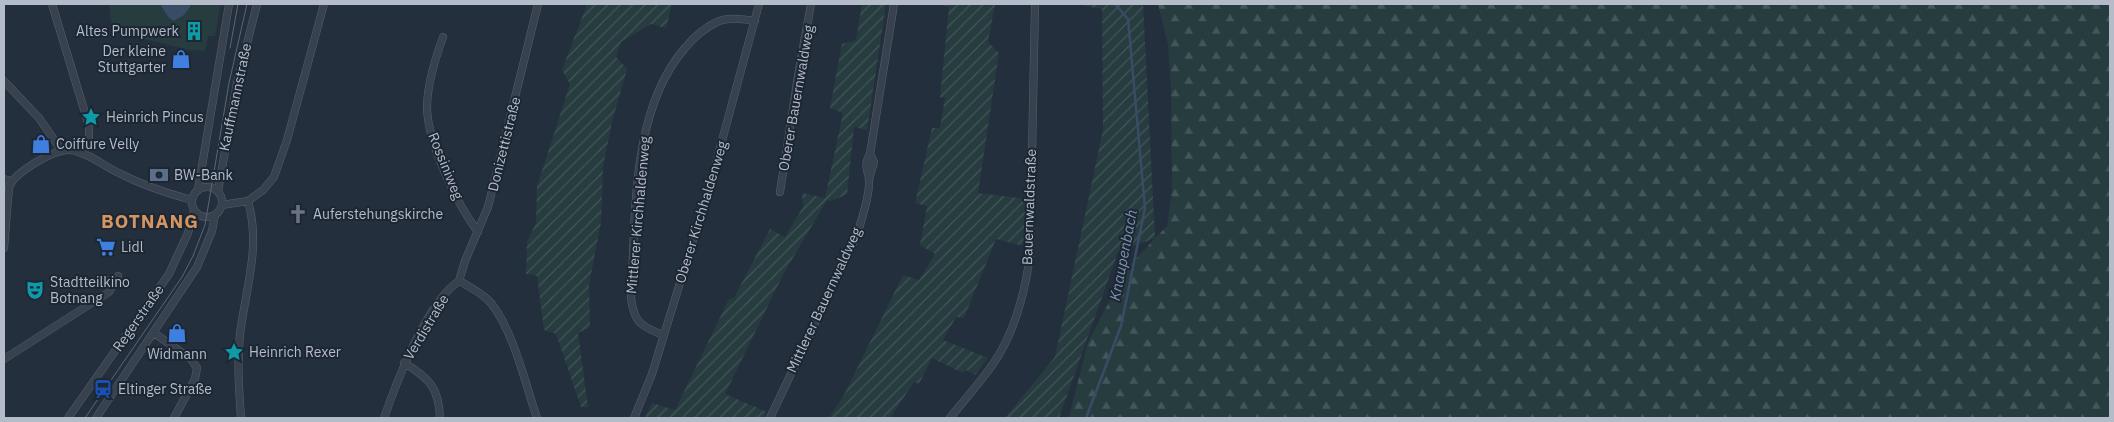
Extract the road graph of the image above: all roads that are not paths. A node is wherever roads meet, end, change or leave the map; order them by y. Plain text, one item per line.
1 (52, 4) edge
2 (230, 4) edge
3 (256, 4) edge
4 (324, 4) edge
5 (538, 4) edge
6 (759, 4) edge
7 (811, 4) edge
8 (894, 4) edge
9 (1035, 4) edge
10 (755, 20) junction
11 (443, 37) dead end
12 (4, 81) edge
13 (62, 150) junction
14 (83, 154) junction
15 (7, 180) edge
16 (198, 190) junction
17 (218, 191) junction
18 (780, 192) dead end
19 (192, 200) junction
20 (248, 201) junction
21 (222, 204) junction
22 (194, 211) junction
23 (215, 215) junction
24 (478, 232) junction
25 (4, 248) edge
26 (104, 278) dead end
27 (459, 281) junction
28 (154, 333) junction
29 (663, 335) junction
30 (4, 359) edge
31 (404, 364) junction
32 (68, 418) edge
33 (96, 418) edge
34 (174, 418) edge
35 (241, 418) edge
36 (384, 418) edge
37 (440, 418) edge
38 (537, 418) edge
39 (634, 418) edge
40 (770, 418) edge
41 (950, 418) edge

1 - 14 street
2 - 16 street, Kauffmannstraße
3 - 17 street, Kauffmannstraße
4 - 20 street
5 - 24 street, Donizettistraße
6 - 10 street, Oberer Kirchhaldenweg
7 - 18 street, Oberer Bauernwaldweg
8 - 40 street, Mittlerer Bauernwaldweg
9 - 41 street, Bauernwaldstraße
10 - 29 street, Oberer Kirchhaldenweg
10 - 29 street, Mittlerer Kirchhaldenweg
11 - 24 street, Rossiniweg
12 - 13 street
13 - 14 street
13 - 15 street
14 - 19 street
15 - 25 street
16 - 17 street
16 - 19 street
17 - 21 street
19 - 22 street
20 - 21 street
20 - 35 street
21 - 23 street
22 - 23 street
22 - 32 street, Regerstraße
23 - 28 street, Regerstraße
24 - 27 street, Donizettistraße
26 - 30 street
27 - 31 street, Verdistraße
27 - 38 street, Verdistraße
28 - 33 street, Regerstraße
28 - 34 street
29 - 39 street, Oberer Kirchhaldenweg
31 - 36 street, Verdistraße
31 - 37 street

